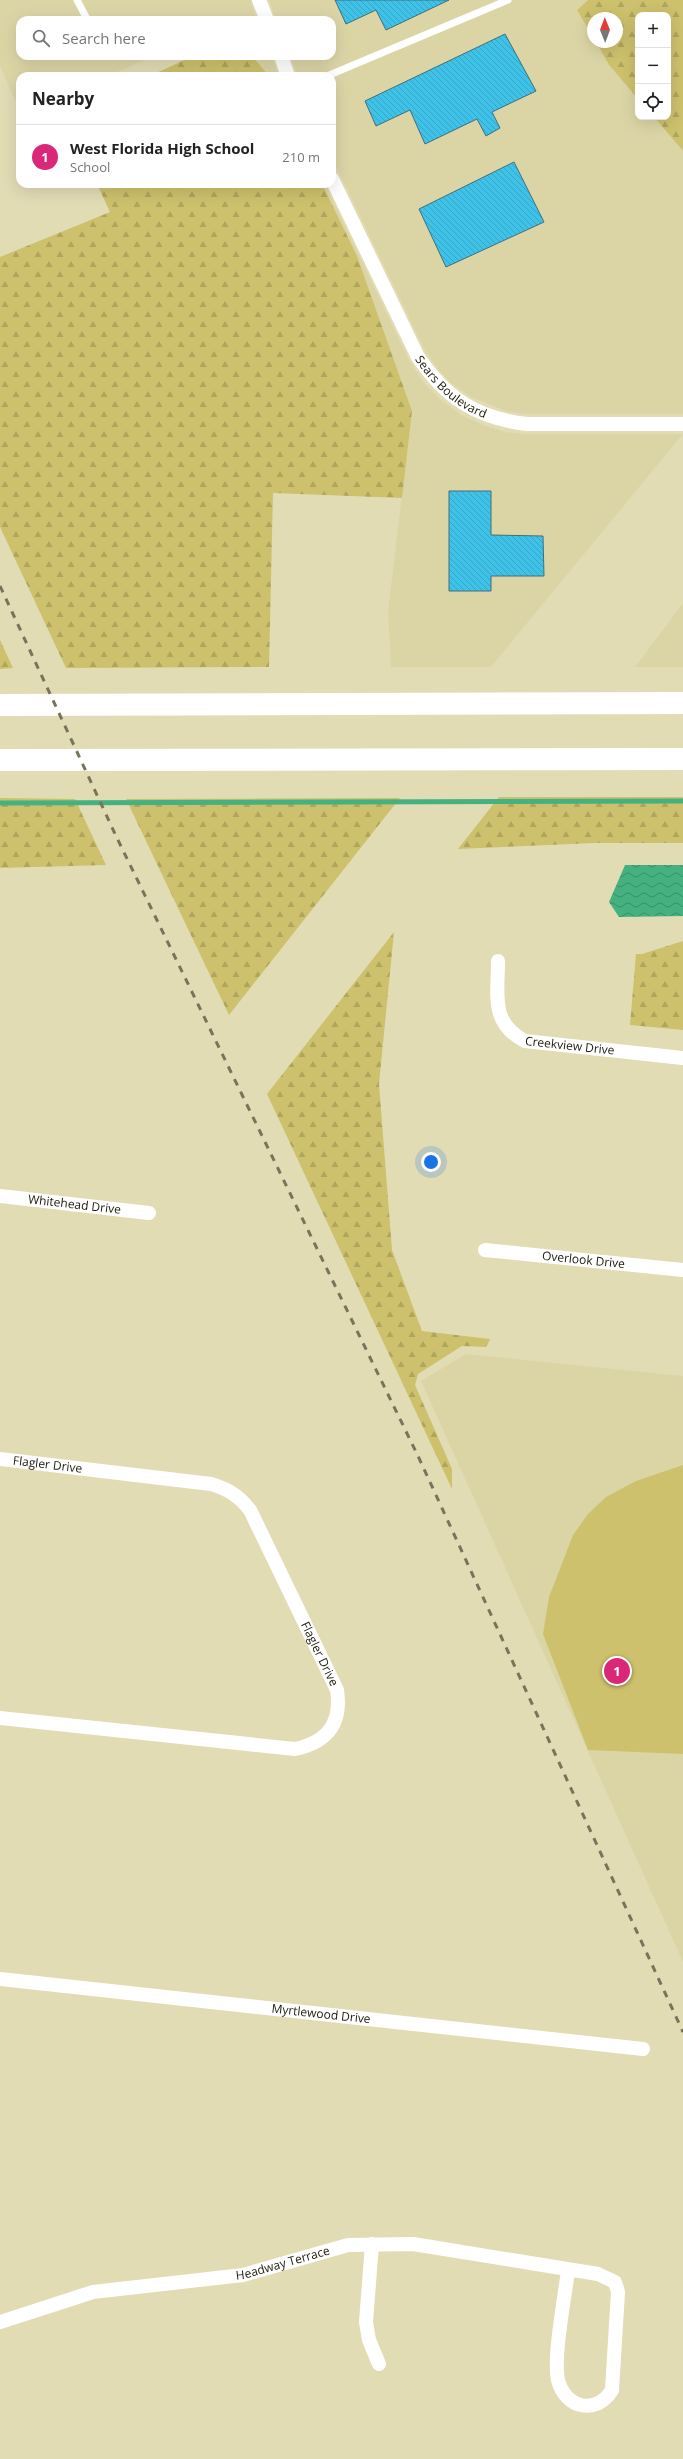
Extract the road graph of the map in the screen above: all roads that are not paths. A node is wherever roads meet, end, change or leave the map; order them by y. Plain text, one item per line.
1 (77, 0) edge
2 (259, 0) edge
3 (508, 0) edge
4 (85, 16) edge
5 (265, 16) edge
6 (282, 60) edge
7 (286, 72) edge
8 (336, 72) edge
9 (336, 187) edge
10 (683, 424) edge
11 (683, 703) edge
12 (0, 705) edge
13 (683, 759) edge
14 (0, 760) edge
15 (498, 960) dead end
16 (683, 1058) edge
17 (0, 1196) edge
18 (149, 1213) dead end
19 (485, 1250) dead end
20 (683, 1270) edge
21 (0, 1459) edge
22 (0, 1718) edge
23 (0, 1979) edge
24 (643, 2050) dead end
25 (372, 2244) junction
26 (568, 2270) junction
27 (0, 2319) edge
28 (379, 2364) dead end

1 - 4 lane
2 - 5 street
3 - 8 lane
6 - 7 street
9 - 10 street, Sears Boulevard
11 - 12 highway
13 - 14 highway
15 - 16 street, Creekview Drive
17 - 18 street, Whitehead Drive
19 - 20 street, Overlook Drive
21 - 22 street, Flagler Drive
23 - 24 street, Myrtlewood Drive
25 - 26 street, Headway Terrace
25 - 27 street, Headway Terrace
25 - 28 street
26 - 26 street, Headway Terrace

